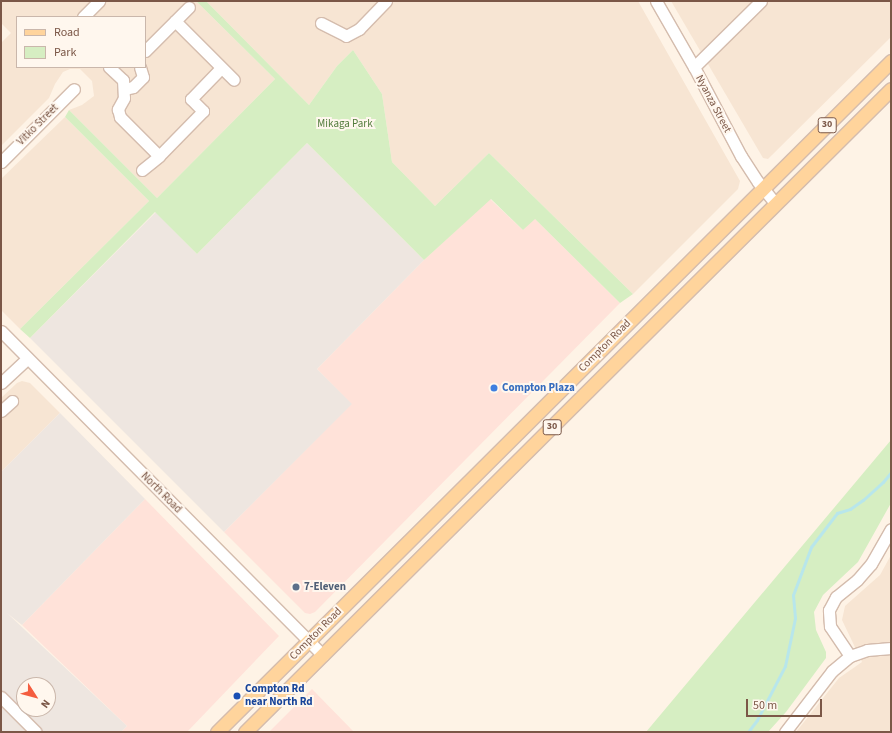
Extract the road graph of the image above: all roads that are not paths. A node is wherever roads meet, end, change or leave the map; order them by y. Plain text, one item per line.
1 (99, 1) edge
2 (386, 1) edge
3 (656, 1) edge
4 (761, 1) edge
5 (189, 7) dead end
6 (84, 16) edge
7 (175, 21) junction
8 (321, 23) dead end
9 (146, 51) edge
10 (891, 62) edge
11 (694, 67) junction
12 (110, 68) edge
13 (140, 68) edge
14 (221, 68) junction
15 (234, 80) dead end
16 (74, 89) dead end
17 (125, 89) junction
18 (891, 89) edge
19 (159, 156) junction
20 (1, 162) edge
21 (142, 170) dead end
22 (763, 189) junction
23 (775, 203) junction
24 (1, 331) edge
25 (27, 359) junction
26 (1, 383) edge
27 (12, 400) dead end
28 (1, 412) edge
29 (891, 529) edge
30 (309, 640) junction
31 (891, 648) edge
32 (323, 655) junction
33 (850, 656) junction
34 (1, 697) edge
35 (36, 732) edge
36 (217, 732) edge
37 (245, 732) edge
38 (785, 732) edge

1 - 6 street
2 - 8 street
3 - 11 street, Nyanza Street
4 - 11 street
5 - 7 street
7 - 9 street
7 - 14 street
10 - 22 main road, Compton Road / 30
11 - 22 street, Nyanza Street
12 - 17 street
13 - 17 street
14 - 15 street
14 - 19 street
16 - 20 street, Vitko Street
17 - 19 street
18 - 23 main road, Compton Road / 30
19 - 21 street
22 - 23 street, Nyanza Street
22 - 30 main road, Compton Road / 30
23 - 32 main road, Compton Road / 30
24 - 25 street, North Road
25 - 26 street
25 - 30 street, North Road
27 - 28 street
29 - 33 street
30 - 32 street, North Road
30 - 36 main road, Compton Road / 30
31 - 33 street
32 - 37 main road, Compton Road / 30
33 - 38 street
34 - 35 street

